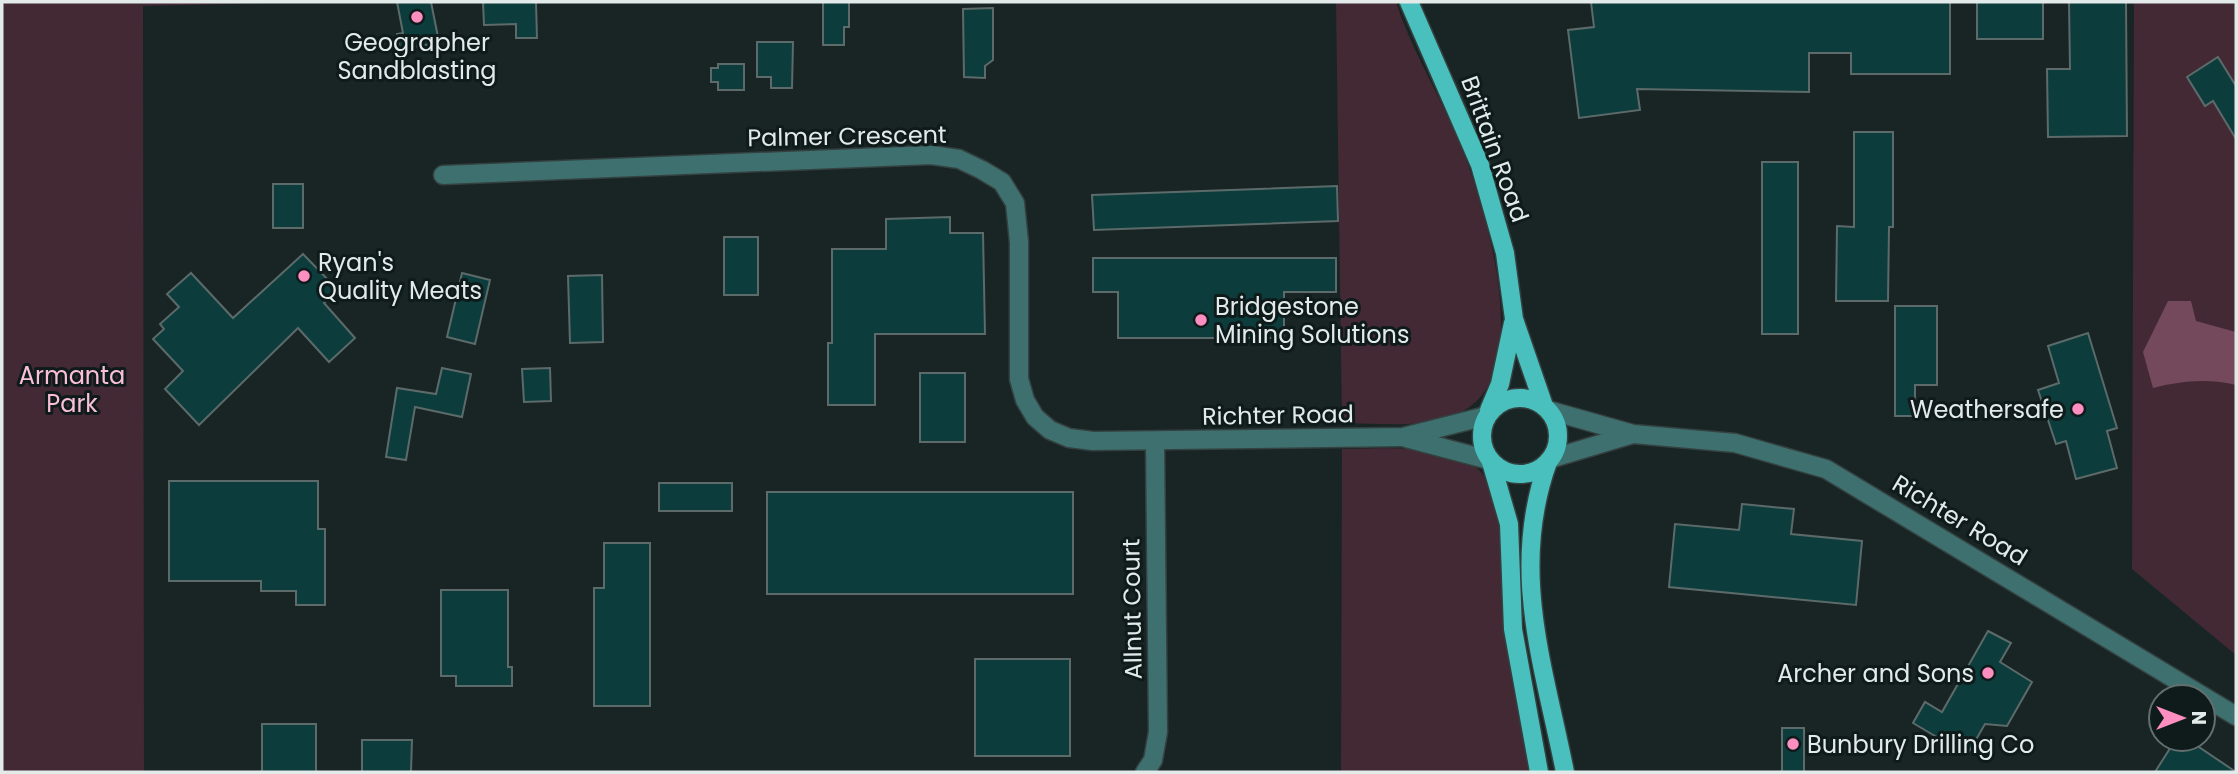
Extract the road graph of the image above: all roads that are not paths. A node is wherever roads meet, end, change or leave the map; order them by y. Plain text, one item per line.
1 (1409, 2) edge
2 (443, 175) dead end
3 (1514, 319) junction
4 (1546, 408) junction
5 (1487, 415) junction
6 (1633, 434) junction
7 (1403, 437) junction
8 (1155, 442) junction
9 (1490, 461) junction
10 (1549, 461) junction
11 (2236, 716) edge
12 (1146, 772) edge
13 (1539, 772) edge
14 (1565, 772) edge

1 - 3 main road, Brittain Road
2 - 8 street, Palmer Crescent
3 - 4 main road, Brittain Road
3 - 5 main road, Brittain Road
4 - 5 main road
4 - 6 street, Richter Road
4 - 10 main road
5 - 7 street, Richter Road
5 - 9 main road
6 - 10 street, Richter Road
6 - 11 street, Richter Road
7 - 8 street, Richter Road
7 - 9 street, Richter Road
8 - 12 street, Allnut Court
9 - 10 main road
9 - 13 main road
10 - 14 main road

